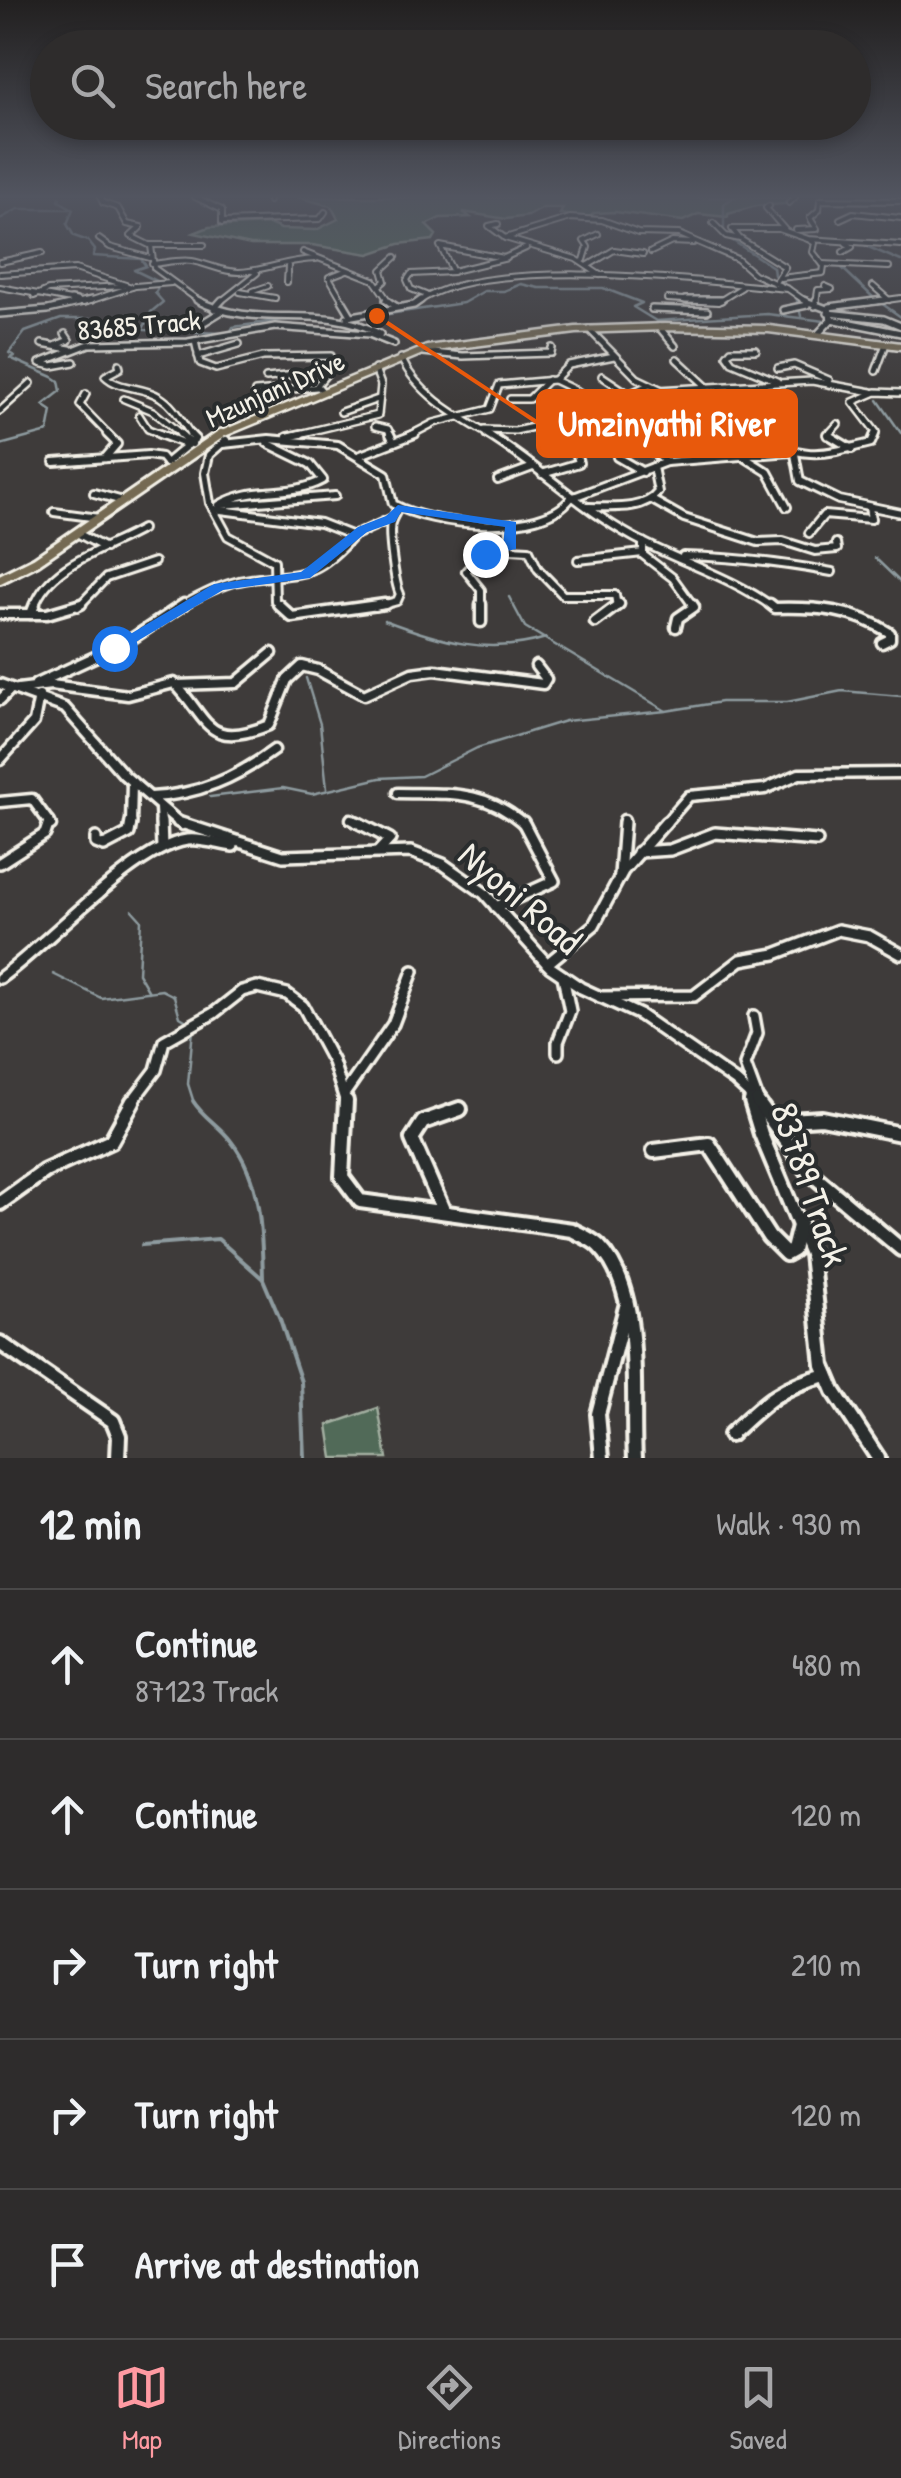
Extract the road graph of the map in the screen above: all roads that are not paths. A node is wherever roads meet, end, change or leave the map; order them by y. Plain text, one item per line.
1 (154, 265) edge
2 (203, 265) edge
3 (265, 265) edge
4 (282, 265) edge
5 (334, 265) edge
6 (387, 265) edge
7 (449, 265) edge
8 (479, 265) edge
9 (590, 265) edge
10 (742, 265) edge
11 (780, 265) edge
12 (823, 265) edge
13 (873, 265) edge
14 (288, 266) joint
15 (424, 266) dead end
16 (889, 267) dead end
17 (350, 270) junction
18 (252, 271) junction
19 (454, 271) junction
20 (322, 272) dead end
21 (0, 274) edge
22 (331, 274) junction
23 (425, 274) junction
24 (822, 274) junction
25 (600, 275) junction
26 (830, 277) dead end
27 (777, 280) junction
28 (287, 282) dead end
29 (165, 283) junction
30 (131, 286) junction
31 (268, 286) dead end
32 (379, 286) junction
33 (825, 286) dead end
34 (874, 286) dead end
35 (0, 287) edge
36 (742, 287) junction
37 (788, 289) junction
38 (253, 291) junction
39 (231, 292) junction
40 (426, 295) junction
41 (34, 296) junction
42 (275, 298) dead end
43 (667, 300) dead end
44 (681, 300) junction
45 (897, 300) edge
46 (91, 302) junction
47 (812, 305) junction
48 (397, 308) junction
49 (214, 309) junction
50 (652, 310) dead end
51 (685, 310) junction
52 (706, 310) dead end
53 (783, 310) dead end
54 (222, 311) junction
55 (0, 314) edge
56 (350, 317) junction
57 (829, 317) junction
58 (182, 326) dead end
59 (659, 327) junction
60 (589, 330) junction
61 (901, 330) edge
62 (65, 334) dead end
63 (817, 335) junction
64 (196, 341) junction
65 (42, 344) dead end
66 (239, 344) dead end
67 (394, 344) junction
68 (886, 344) junction
69 (57, 345) junction
70 (675, 346) dead end
71 (901, 346) edge
72 (552, 348) dead end
73 (70, 349) junction
74 (756, 350) dead end
75 (414, 353) junction
76 (198, 356) junction
77 (614, 356) junction
78 (401, 358) junction
79 (677, 359) dead end
80 (74, 362) dead end
81 (119, 364) dead end
82 (778, 368) dead end
83 (375, 369) junction
84 (876, 371) dead end
85 (327, 372) junction
86 (602, 376) dead end
87 (266, 378) dead end
88 (551, 380) junction
89 (777, 381) junction
90 (31, 383) dead end
91 (648, 384) junction
92 (707, 387) junction
93 (319, 389) junction
94 (658, 390) junction
95 (255, 392) dead end
96 (878, 392) junction
97 (901, 392) edge
98 (86, 394) dead end
99 (124, 398) dead end
100 (510, 399) dead end
101 (378, 400) junction
102 (761, 402) dead end
103 (685, 404) junction
104 (0, 411) edge
105 (341, 412) dead end
106 (138, 414) dead end
107 (663, 416) dead end
108 (459, 418) junction
109 (573, 418) dead end
110 (723, 419) junction
111 (732, 423) junction
112 (838, 424) dead end
113 (375, 426) dead end
114 (482, 430) junction
115 (700, 433) dead end
116 (572, 435) dead end
117 (272, 440) junction
118 (252, 441) junction
119 (394, 442) junction
120 (190, 444) junction
121 (852, 449) junction
122 (793, 453) junction
123 (358, 456) junction
124 (617, 457) dead end
125 (105, 458) junction
126 (744, 458) junction
127 (54, 462) dead end
128 (666, 462) junction
129 (167, 466) junction
130 (533, 467) junction
131 (652, 468) junction
132 (644, 472) junction
133 (542, 474) junction
134 (498, 480) dead end
135 (94, 493) dead end
136 (336, 496) dead end
137 (571, 498) junction
138 (652, 500) junction
139 (123, 501) junction
140 (215, 507) junction
141 (584, 507) junction
142 (786, 507) dead end
143 (869, 507) junction
144 (398, 508) junction
145 (54, 512) dead end
146 (901, 514) edge
147 (99, 518) junction
148 (390, 519) junction
149 (511, 524) junction
150 (142, 529) dead end
151 (77, 533) junction
152 (809, 533) dead end
153 (353, 536) junction
154 (643, 542) junction
155 (836, 543) dead end
156 (105, 548) junction
157 (510, 549) junction
158 (643, 553) junction
159 (674, 556) junction
160 (578, 560) dead end
161 (154, 562) dead end
162 (832, 572) dead end
163 (0, 579) edge
164 (276, 581) junction
165 (0, 614) edge
166 (31, 614) junction
167 (481, 622) dead end
168 (596, 622) dead end
169 (676, 627) dead end
170 (882, 643) dead end
171 (272, 654) dead end
172 (536, 666) dead end
173 (177, 684) junction
174 (32, 686) junction
175 (9, 688) edge
176 (39, 696) junction
177 (0, 700) edge
178 (274, 750) dead end
179 (0, 760) edge
180 (901, 773) edge
181 (132, 782) junction
182 (398, 792) dead end
183 (150, 797) junction
184 (0, 802) edge
185 (160, 808) junction
186 (351, 819) dead end
187 (624, 820) dead end
188 (96, 838) dead end
189 (817, 841) dead end
190 (162, 848) junction
191 (252, 848) junction
192 (378, 852) junction
193 (638, 852) junction
194 (0, 863) edge
195 (620, 875) junction
196 (496, 906) junction
197 (901, 954) edge
198 (546, 964) junction
199 (413, 970) dead end
200 (563, 976) junction
201 (0, 978) edge
202 (600, 997) junction
203 (754, 1016) dead end
204 (558, 1053) dead end
205 (345, 1093) junction
206 (754, 1098) junction
207 (460, 1109) dead end
208 (773, 1121) junction
209 (901, 1134) edge
210 (654, 1151) dead end
211 (0, 1203) edge
212 (443, 1210) junction
213 (800, 1222) junction
214 (898, 1244) edge
215 (627, 1304) junction
216 (0, 1343) edge
217 (827, 1375) junction
218 (730, 1435) dead end
219 (118, 1458) edge
220 (602, 1458) edge
221 (635, 1458) edge
222 (878, 1458) edge

1 - 29 street
2 - 18 street
3 - 18 street
4 - 14 street
5 - 17 street
6 - 32 street
7 - 19 street
8 - 19 street
9 - 25 street
10 - 27 street
11 - 27 street
12 - 24 street
13 - 16 street
14 - 28 street
15 - 23 street
17 - 22 street
17 - 32 street
18 - 39 street
19 - 23 street
20 - 22 street
21 - 30 street
22 - 56 street
23 - 40 street
24 - 26 street
24 - 27 street
25 - 36 street
25 - 40 street
27 - 37 street
29 - 30 street
29 - 49 street
30 - 41 street
30 - 46 street
31 - 38 street
32 - 48 street
33 - 47 street
34 - 45 street
35 - 41 street
36 - 37 street
36 - 44 street
37 - 47 street
38 - 39 street
38 - 42 street
39 - 49 street
40 - 48 street
41 - 46 street
43 - 44 street
44 - 51 street
45 - 57 street
46 - 55 street
47 - 53 street
47 - 57 street
48 - 56 street
49 - 54 street
50 - 51 street
51 - 52 street
54 - 56 street
54 - 58 street
56 - 67 street
57 - 61 street
57 - 61 street
57 - 63 street
59 - 60 main road, Mzunjani Drive
59 - 63 main road, Mzunjani Drive
59 - 70 street
60 - 75 main road, Mzunjani Drive
60 - 77 street
62 - 69 street
63 - 68 main road, Mzunjani Drive
64 - 67 street, 83685 Track
64 - 73 street, 83685 Track
64 - 76 street
65 - 69 street
66 - 76 street
67 - 75 street
68 - 71 main road, Mzunjani Drive
68 - 84 street
69 - 73 street
72 - 75 street
73 - 80 street, 83685 Track
74 - 89 street
75 - 78 main road, Mzunjani Drive
76 - 85 street
77 - 88 street
77 - 91 street
78 - 83 main road, Mzunjani Drive
78 - 108 street
79 - 92 street
81 - 120 street
82 - 96 street
83 - 93 main road, Mzunjani Drive
83 - 101 street
85 - 87 street
85 - 93 street
86 - 91 street
88 - 100 street
88 - 108 street
88 - 128 street
89 - 92 street
89 - 96 street
90 - 104 street
91 - 94 street
92 - 94 street
93 - 95 street
93 - 129 main road, Mzunjani Drive
94 - 103 street
96 - 97 street
96 - 121 street
98 - 125 street
99 - 120 street
101 - 105 street
101 - 117 street
102 - 111 street
103 - 107 street
103 - 110 street
106 - 120 street
108 - 114 street
108 - 119 street
109 - 114 street
110 - 111 street
110 - 115 street
111 - 122 street
112 - 121 street
113 - 119 street
114 - 130 street
116 - 133 street
117 - 118 street
117 - 123 street
118 - 140 street
118 - 140 street
119 - 123 street
120 - 129 street
121 - 122 street
122 - 126 street
122 - 143 street
123 - 144 street
124 - 132 street
125 - 127 street
125 - 129 street
126 - 128 street
126 - 142 street
128 - 131 street
129 - 139 main road, Mzunjani Drive
130 - 133 street
130 - 134 street
131 - 132 street
131 - 138 street
132 - 137 street
133 - 137 street
135 - 139 street
136 - 140 street
137 - 141 street
137 - 149 street
138 - 141 street
138 - 155 street
139 - 147 main road, Mzunjani Drive
140 - 153 street
140 - 164 street
141 - 154 street
143 - 146 street
143 - 152 street
144 - 148 street
144 - 149 street
145 - 147 street
147 - 151 main road, Mzunjani Drive
148 - 153 street
148 - 164 street
149 - 157 street
150 - 156 street
151 - 156 street
151 - 163 main road, Mzunjani Drive
153 - 164 street
154 - 158 street
154 - 159 street
156 - 166 street
157 - 167 street
157 - 168 street
158 - 160 street
158 - 169 street
159 - 162 street
159 - 170 street
161 - 166 street
164 - 174 street
165 - 166 street
171 - 173 street
172 - 173 street
173 - 174 street
174 - 175 street
175 - 176 street, Nyoni Road
175 - 177 street
176 - 179 street
176 - 181 street, Nyoni Road
178 - 183 street
180 - 193 street
181 - 183 street, Nyoni Road
181 - 188 street
182 - 196 street
183 - 185 street, Nyoni Road
184 - 194 street
185 - 190 street
185 - 191 street, Nyoni Road
186 - 192 street
187 - 195 street
189 - 193 street
190 - 191 street
190 - 201 street
191 - 192 street, Nyoni Road
192 - 196 street, Nyoni Road
193 - 195 street
195 - 198 street
196 - 198 street, Nyoni Road
197 - 202 street
198 - 200 street, Nyoni Road
199 - 205 street
200 - 202 street, Nyoni Road
200 - 204 street
202 - 206 street, Nyoni Road
203 - 206 street, 83789 Track
205 - 211 street
205 - 212 street
206 - 208 street, Nyoni Road
206 - 213 street, 83789 Track
207 - 212 street
208 - 209 street
208 - 214 street, Nyoni Road
210 - 213 street
212 - 215 street
213 - 217 street, 83789 Track
215 - 220 street
215 - 221 street
216 - 219 street
217 - 218 street
217 - 222 street, 83789 Track

